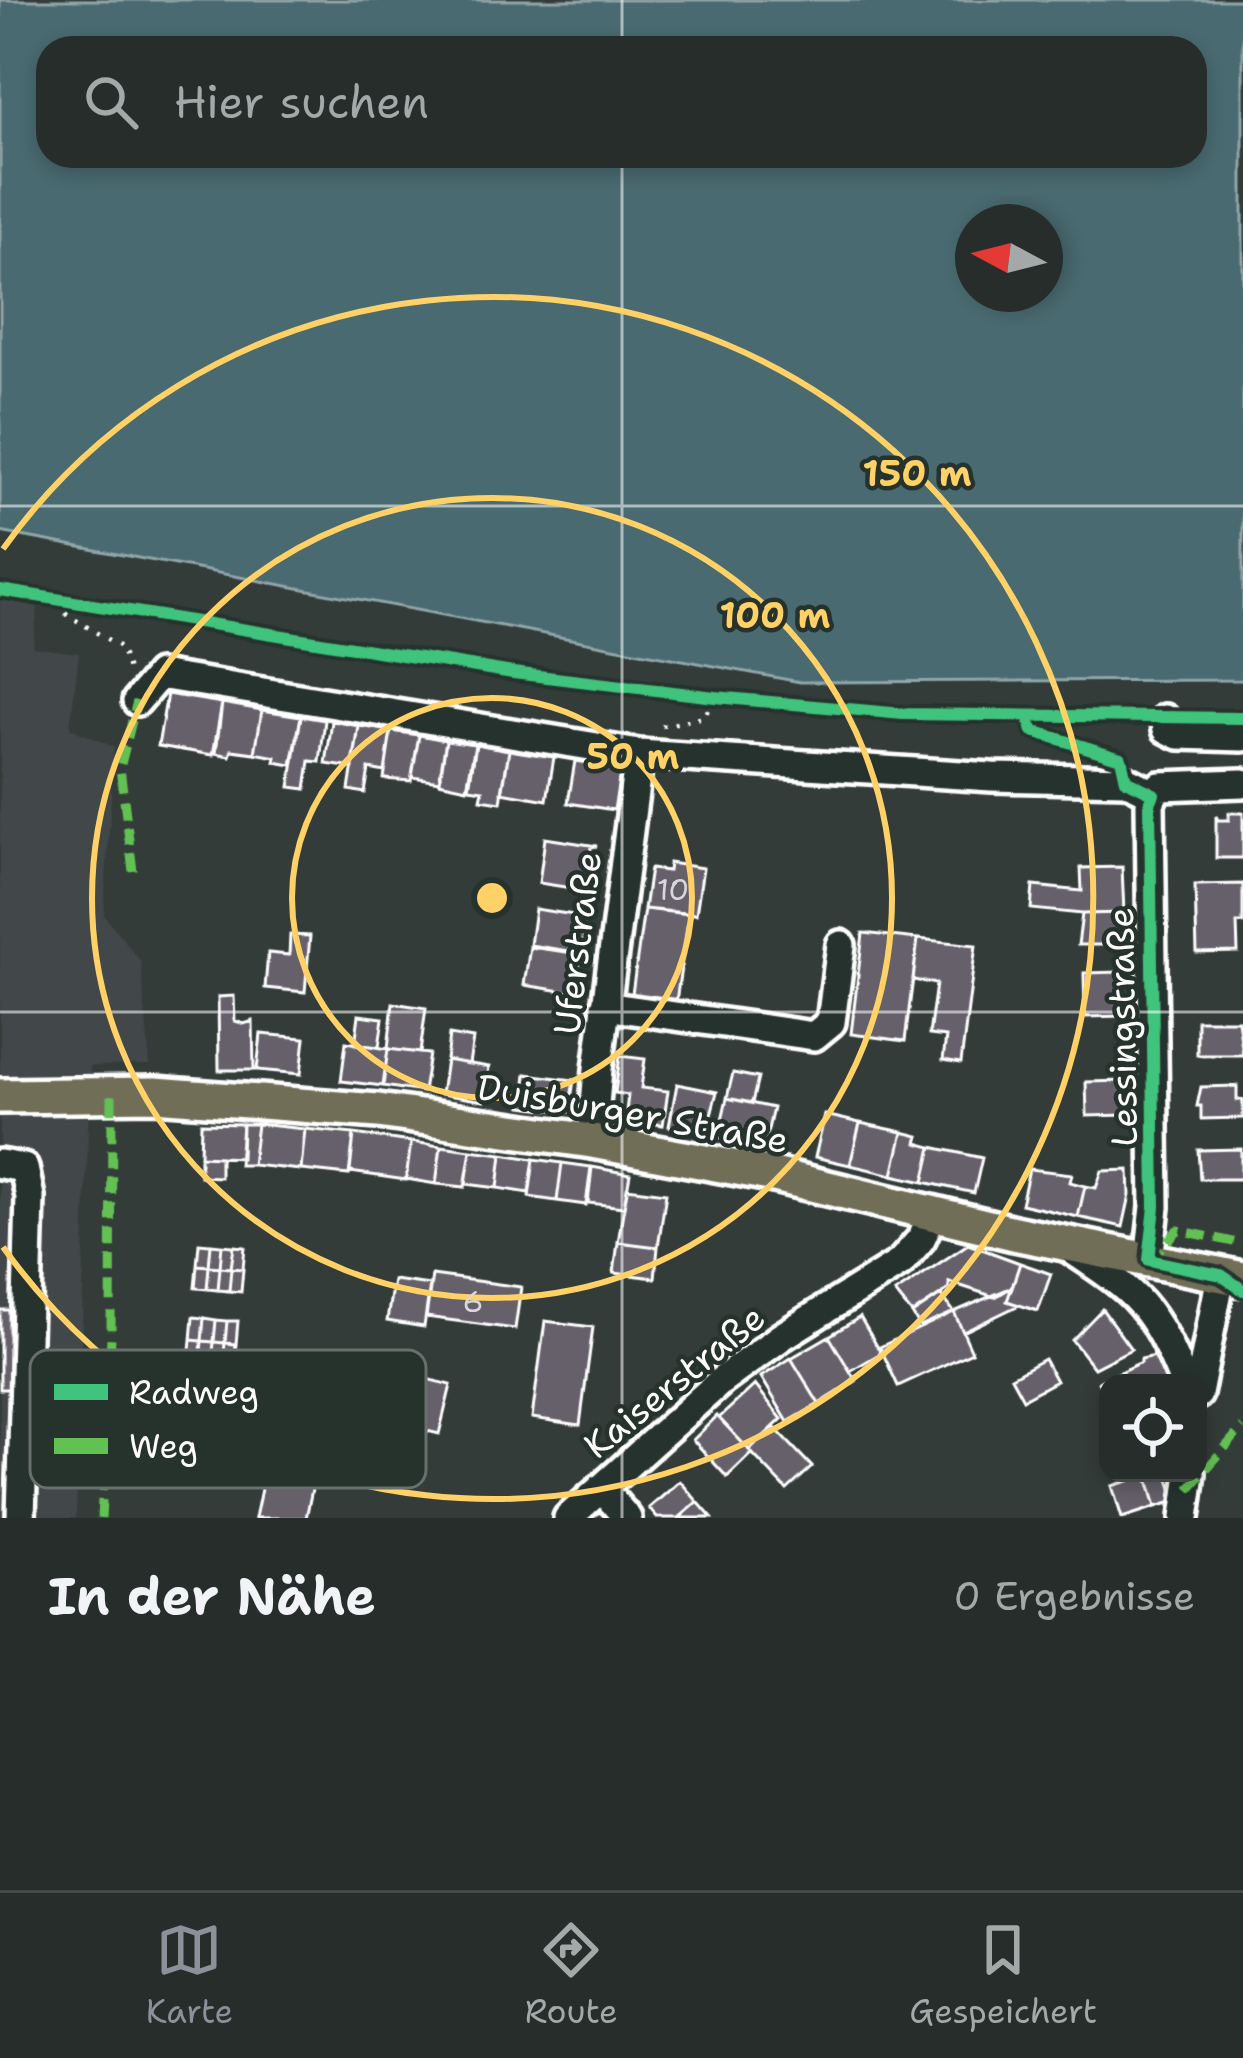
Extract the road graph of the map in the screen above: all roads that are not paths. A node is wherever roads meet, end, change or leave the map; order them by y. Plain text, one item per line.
1 (137, 701) dead end
2 (1165, 718) dead end
3 (1243, 737) edge
4 (643, 742) junction
5 (1243, 783) edge
6 (1154, 794) junction
7 (841, 945) dead end
8 (605, 1006) junction
9 (0, 1096) edge
10 (592, 1141) junction
11 (0, 1164) edge
12 (934, 1212) junction
13 (1060, 1242) junction
14 (1149, 1260) junction
15 (1232, 1277) edge
16 (1180, 1374) edge
17 (1204, 1374) edge
18 (1190, 1482) edge
19 (602, 1488) junction
20 (1185, 1517) edge
21 (21, 1518) edge
22 (568, 1518) edge
23 (627, 1518) edge

1 - 4 street
2 - 3 street
4 - 6 street
4 - 8 street, Uferstraße
5 - 6 street
6 - 14 street, Lessingstraße
7 - 8 street
8 - 10 street, Uferstraße
9 - 10 main road, Duisburger Straße
10 - 12 main road, Duisburger Straße
11 - 21 street
12 - 13 main road, Duisburger Straße
12 - 19 street, Kaiserstraße
13 - 14 main road, Duisburger Straße
13 - 16 street
14 - 15 main road, Duisburger Straße
15 - 17 street
18 - 20 street
19 - 22 street, Kaiserstraße
19 - 23 street

